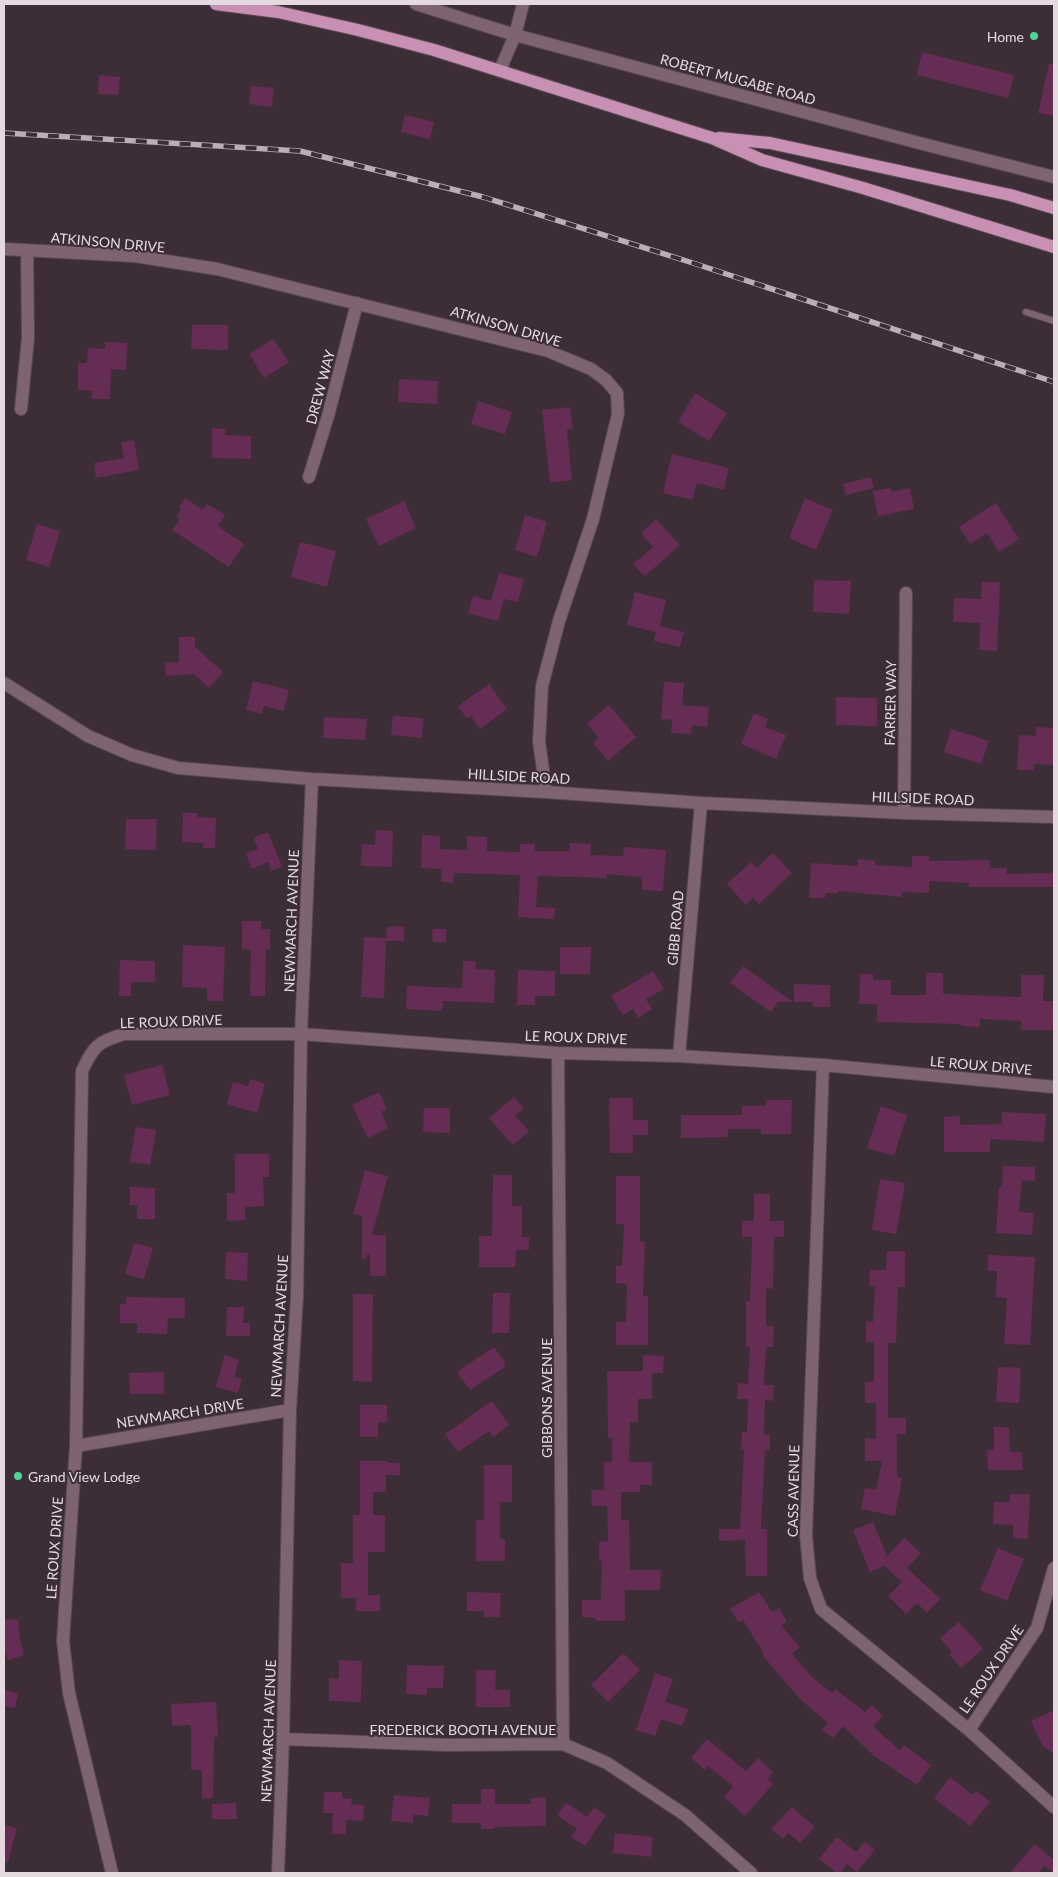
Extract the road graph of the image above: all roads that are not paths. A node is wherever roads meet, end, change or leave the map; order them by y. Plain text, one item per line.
1 (216, 4) edge
2 (416, 4) edge
3 (523, 4) edge
4 (514, 35) junction
5 (500, 70) junction
6 (712, 138) junction
7 (1054, 177) edge
8 (1054, 208) edge
9 (1054, 247) edge
10 (4, 249) edge
11 (27, 250) junction
12 (357, 303) junction
13 (1026, 312) dead end
14 (1054, 321) edge
15 (21, 409) dead end
16 (309, 477) dead end
17 (906, 593) dead end
18 (4, 683) edge
19 (312, 779) junction
20 (546, 792) junction
21 (701, 803) junction
22 (904, 813) junction
23 (1054, 817) edge
24 (301, 1034) junction
25 (558, 1053) junction
26 (679, 1056) junction
27 (823, 1065) junction
28 (1054, 1087) edge
29 (290, 1410) junction
30 (76, 1446) junction
31 (1054, 1568) edge
32 (969, 1730) junction
33 (283, 1740) junction
34 (563, 1744) junction
35 (1054, 1807) edge
36 (112, 1873) edge
37 (278, 1873) edge
38 (751, 1873) edge

1 - 5 main road
2 - 4 street, ROBERT MUGABE ROAD
3 - 4 street
4 - 5 street
4 - 7 street, ROBERT MUGABE ROAD
5 - 6 main road
6 - 8 main road
6 - 9 main road
10 - 11 street, ATKINSON DRIVE
11 - 12 street, ATKINSON DRIVE
11 - 15 street
12 - 16 street, DREW WAY
12 - 20 street, ATKINSON DRIVE
13 - 14 lane
17 - 22 street, FARRER WAY
18 - 19 street, HILLSIDE ROAD
19 - 20 street, HILLSIDE ROAD
19 - 24 street, NEWMARCH AVENUE
20 - 21 street, HILLSIDE ROAD
21 - 22 street, HILLSIDE ROAD
21 - 26 street, GIBB ROAD
22 - 23 street, HILLSIDE ROAD
24 - 25 street, LE ROUX DRIVE
24 - 29 street, NEWMARCH AVENUE
24 - 30 street, LE ROUX DRIVE
25 - 26 street, LE ROUX DRIVE
25 - 34 street, GIBBONS AVENUE
26 - 27 street, LE ROUX DRIVE
27 - 28 street, LE ROUX DRIVE
27 - 32 street, CASS AVENUE
29 - 30 street, NEWMARCH DRIVE
29 - 33 street, NEWMARCH AVENUE
30 - 36 street, LE ROUX DRIVE
31 - 32 street, LE ROUX DRIVE
32 - 35 street, CASS AVENUE
33 - 34 street, FREDERICK BOOTH AVENUE
33 - 37 street, NEWMARCH AVENUE
34 - 38 street, FREDERICK BOOTH AVENUE

